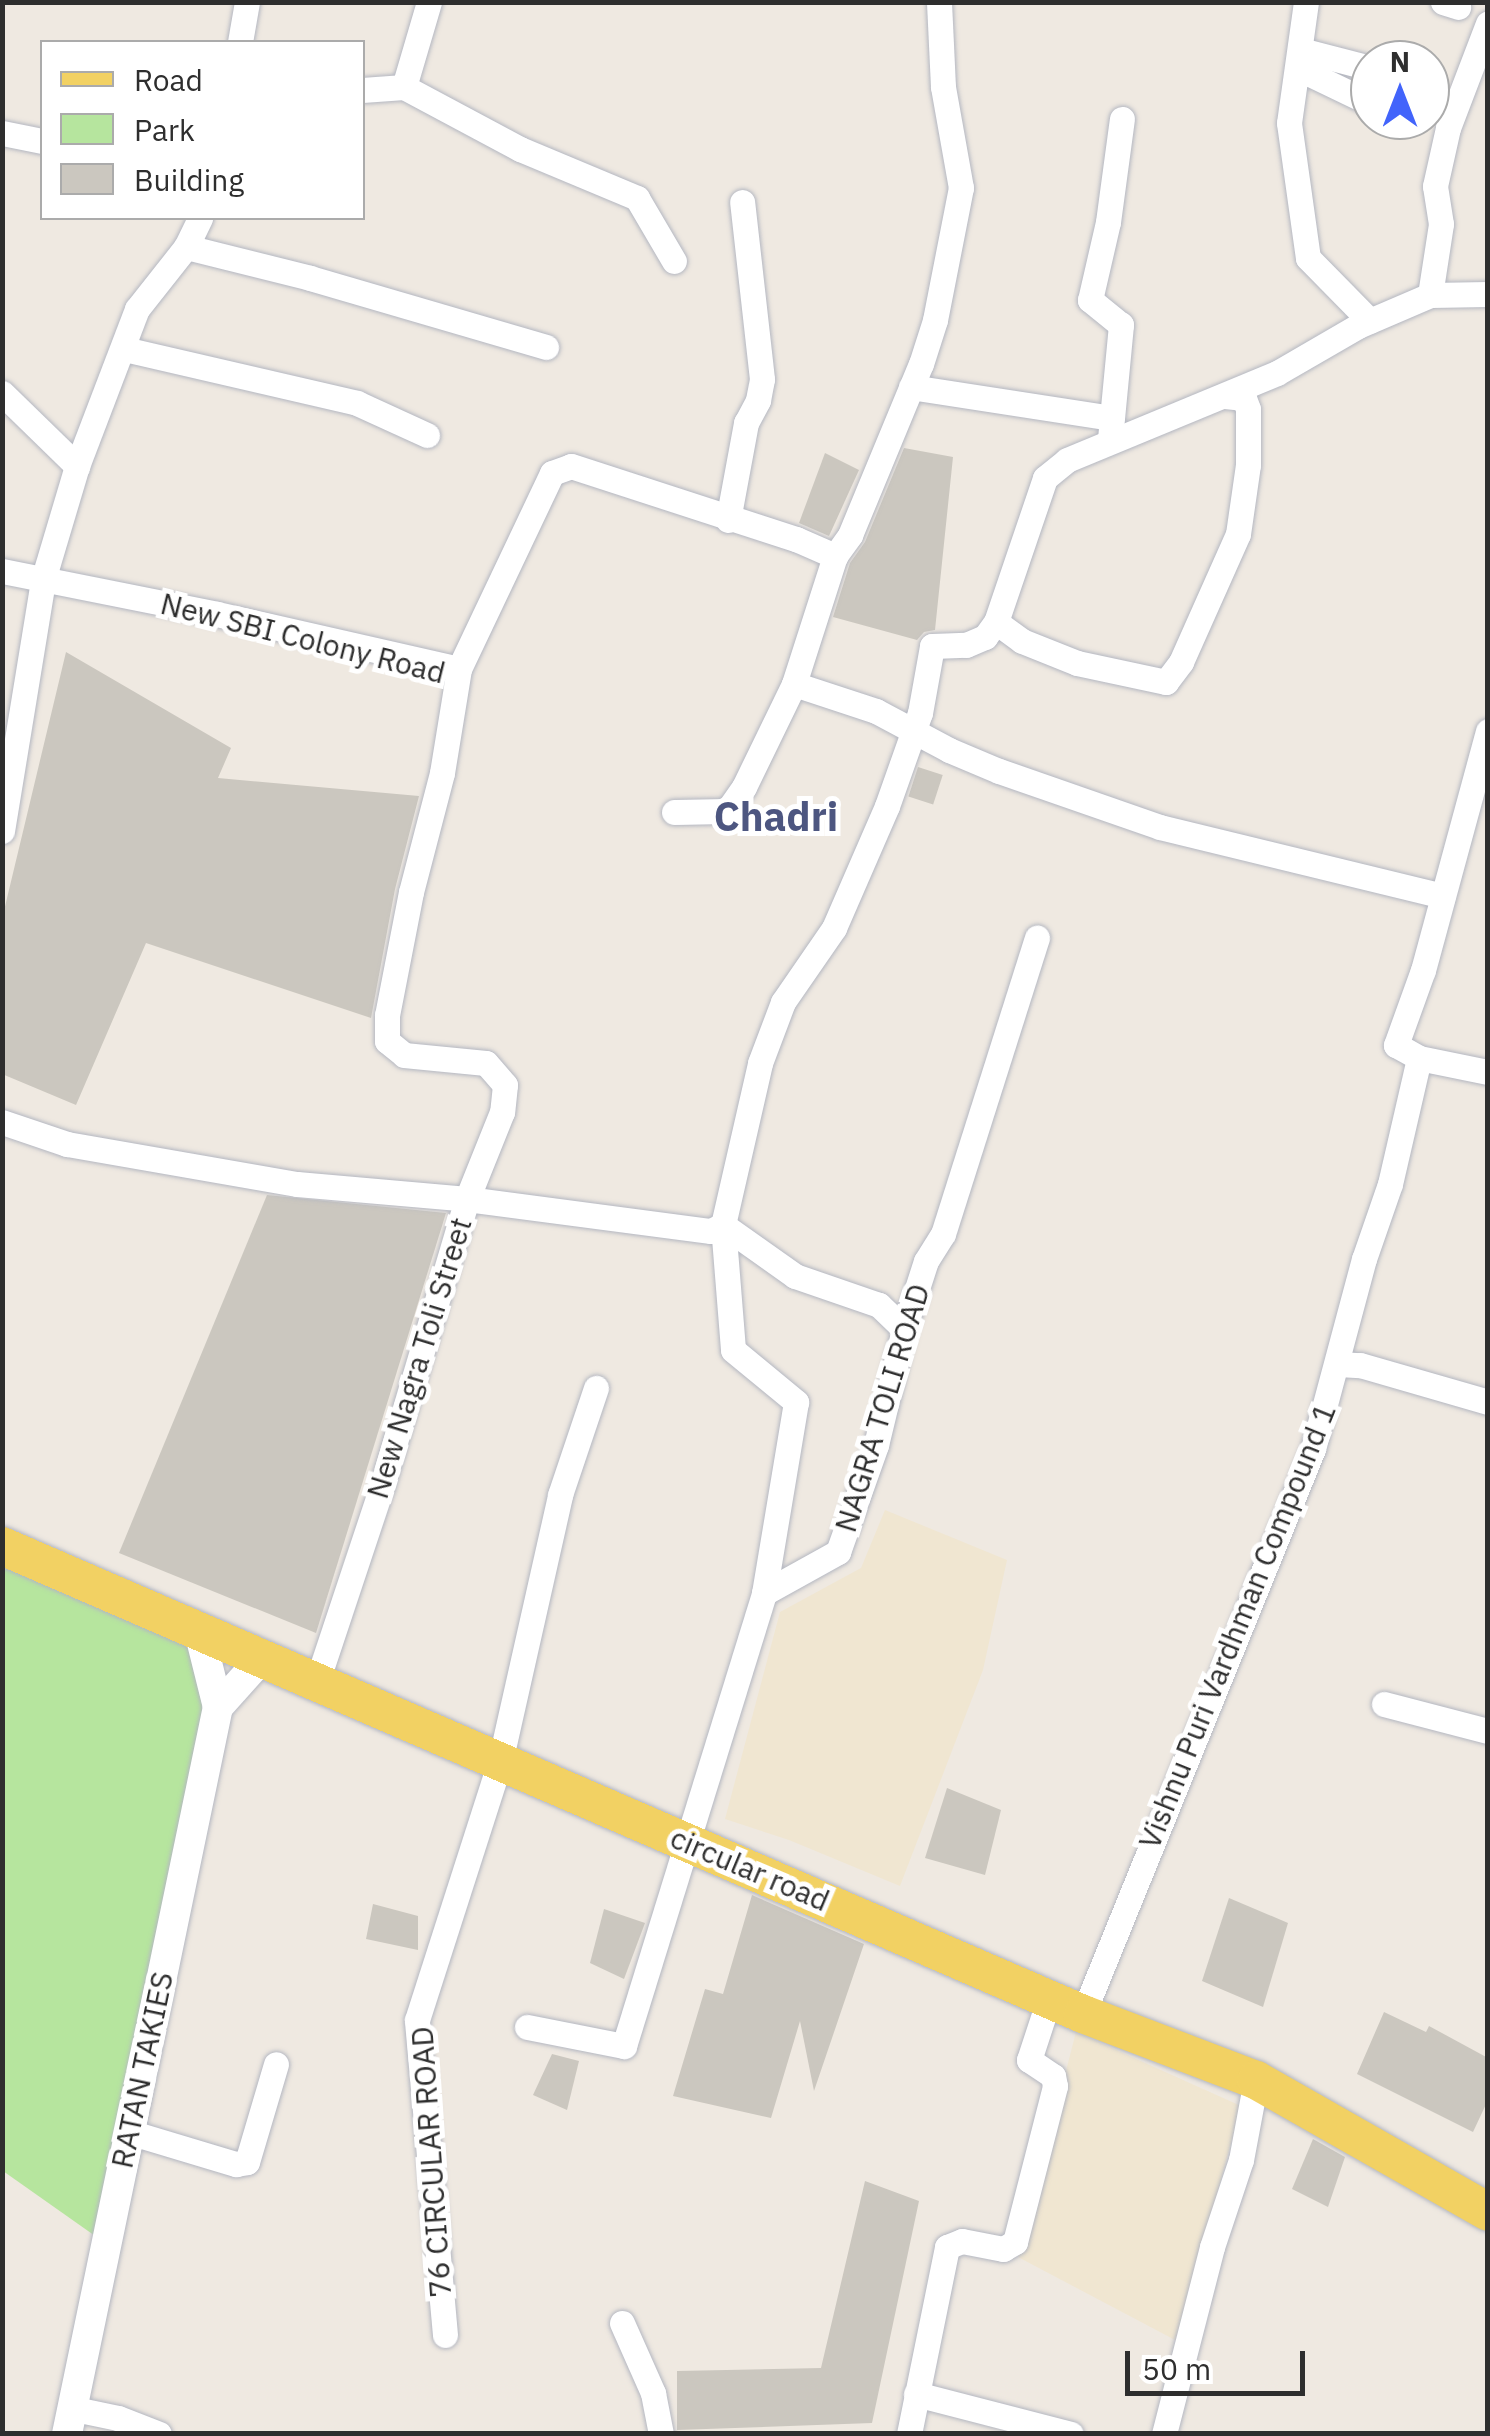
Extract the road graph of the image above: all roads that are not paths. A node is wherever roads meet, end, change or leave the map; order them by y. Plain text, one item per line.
1 (247, 2) edge
2 (429, 2) edge
3 (938, 2) edge
4 (1306, 2) edge
5 (1488, 23) edge
6 (240, 40) edge
7 (1301, 50) junction
8 (1350, 63) edge
9 (404, 87) junction
10 (365, 90) edge
11 (1350, 94) edge
12 (1122, 118) dead end
13 (2, 133) edge
14 (40, 142) edge
15 (742, 202) dead end
16 (199, 220) edge
17 (186, 248) junction
18 (674, 261) dead end
19 (1488, 294) edge
20 (1430, 295) junction
21 (1370, 321) junction
22 (546, 347) dead end
23 (124, 349) junction
24 (911, 387) junction
25 (2, 393) edge
26 (1224, 396) junction
27 (1111, 428) junction
28 (427, 436) dead end
29 (77, 466) junction
30 (728, 520) junction
31 (834, 556) junction
32 (2, 571) edge
33 (43, 580) junction
34 (996, 622) junction
35 (458, 670) junction
36 (794, 684) junction
37 (915, 730) junction
38 (1488, 730) edge
39 (674, 812) dead end
40 (2, 831) edge
41 (1443, 896) junction
42 (1037, 938) dead end
43 (1419, 1058) junction
44 (1488, 1072) edge
45 (2, 1122) edge
46 (467, 1199) junction
47 (717, 1228) junction
48 (904, 1329) junction
49 (1338, 1364) junction
50 (596, 1388) dead end
51 (1488, 1402) edge
52 (2, 1546) edge
53 (764, 1593) junction
54 (199, 1631) junction
55 (262, 1658) junction
56 (317, 1681) junction
57 (1384, 1704) dead end
58 (218, 1707) junction
59 (1488, 1731) edge
60 (500, 1762) junction
61 (689, 1843) junction
62 (1066, 2007) junction
63 (527, 2027) dead end
64 (276, 2064) dead end
65 (1256, 2080) junction
66 (129, 2132) junction
67 (1488, 2212) edge
68 (622, 2323) dead end
69 (445, 2335) dead end
70 (916, 2394) junction
71 (69, 2421) edge
72 (159, 2434) edge
73 (662, 2434) edge
74 (908, 2434) edge
75 (1071, 2434) edge
76 (1164, 2434) edge

1 - 6 street
2 - 9 street
3 - 24 street
4 - 7 street
5 - 20 street
7 - 8 street
7 - 11 street
7 - 21 street
9 - 10 street
9 - 18 street
12 - 27 street
13 - 14 street
15 - 30 street
16 - 17 street
17 - 22 street
17 - 23 street
19 - 20 street
20 - 21 street
21 - 26 street
23 - 28 street
23 - 29 street
24 - 27 street
24 - 31 street
25 - 29 street
26 - 27 street
26 - 34 street
27 - 34 street
29 - 33 street
30 - 31 street
30 - 35 street
31 - 36 street
32 - 33 street, New SBI Colony Road
33 - 35 street, New SBI Colony Road
33 - 40 street
34 - 37 street
35 - 46 street, New SBI Colony Road
36 - 37 street
36 - 39 street
37 - 41 street
37 - 47 street
38 - 41 street
41 - 43 street
42 - 48 street, NAGRA TOLI ROAD
43 - 44 street
43 - 49 street, Vishnu Puri Vardhman Compound 1
45 - 46 street, New Nagra Toli Street
46 - 47 street
46 - 56 street, New Nagra Toli Street
47 - 48 street
47 - 53 street
48 - 53 street, NAGRA TOLI ROAD
49 - 51 street
49 - 62 street, Vishnu Puri Vardhman Compound 1
50 - 60 street, 76 CIRCULAR ROAD
52 - 54 main road, circular road
53 - 61 street
54 - 55 main road, circular road
54 - 58 street, RATAN TAKIES
55 - 56 main road, circular road
55 - 58 street
56 - 60 main road, circular road
57 - 59 street
58 - 66 street, RATAN TAKIES
60 - 61 main road, circular road
60 - 69 street, 76 CIRCULAR ROAD
61 - 62 main road, circular road
61 - 63 street
62 - 65 main road, circular road
62 - 70 street, Vishnu Puri Vardhman Compound 1
64 - 66 street
65 - 67 main road, circular road
65 - 76 street
66 - 71 street, RATAN TAKIES
68 - 73 street
70 - 74 street
70 - 75 street
71 - 72 street

